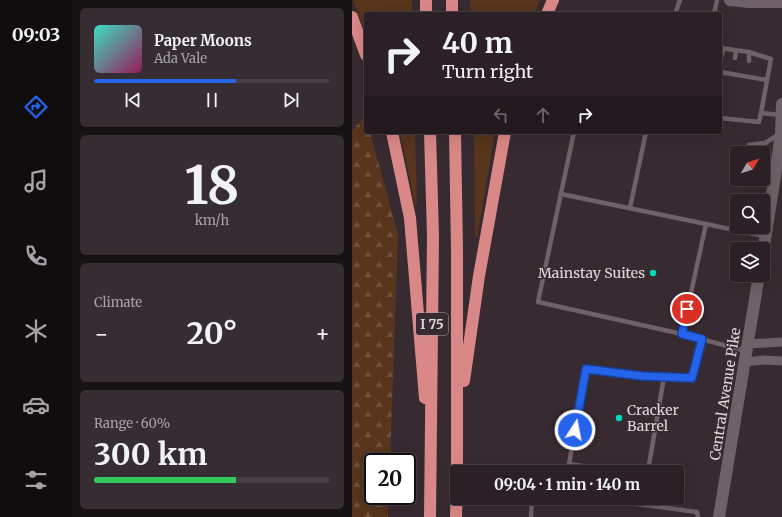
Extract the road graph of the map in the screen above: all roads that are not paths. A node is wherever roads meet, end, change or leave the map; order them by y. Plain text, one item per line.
1 (426, 0) edge
2 (452, 0) edge
3 (553, 0) edge
4 (680, 0) edge
5 (717, 0) edge
6 (730, 0) edge
7 (782, 2) edge
8 (426, 12) edge
9 (452, 12) edge
10 (548, 12) edge
11 (676, 12) edge
12 (714, 12) edge
13 (352, 16) edge
14 (722, 48) edge
15 (364, 49) edge
16 (736, 50) junction
17 (749, 52) junction
18 (722, 55) dead end
19 (735, 58) dead end
20 (749, 61) dead end
21 (722, 72) edge
22 (767, 80) junction
23 (781, 110) edge
24 (761, 113) junction
25 (722, 118) edge
26 (781, 132) junction
27 (392, 134) edge
28 (430, 134) edge
29 (455, 134) edge
30 (505, 134) edge
31 (574, 134) edge
32 (646, 134) edge
33 (750, 146) edge
34 (770, 163) edge
35 (778, 173) edge
36 (561, 194) junction
37 (630, 208) junction
38 (706, 224) junction
39 (766, 237) junction
40 (765, 242) edge
41 (758, 282) edge
42 (682, 334) junction
43 (702, 339) junction
44 (782, 342) edge
45 (747, 353) junction
46 (782, 361) edge
47 (664, 377) junction
48 (458, 421) junction
49 (457, 465) edge
50 (575, 465) edge
51 (649, 465) edge
52 (431, 475) junction
53 (456, 505) edge
54 (532, 505) edge
55 (645, 505) edge
56 (430, 517) edge
57 (456, 517) edge
58 (531, 517) edge
59 (698, 517) edge
60 (719, 517) edge

1 - 8 highway
2 - 9 highway
3 - 10 highway
4 - 11 lane
5 - 12 lane
6 - 7 main road
13 - 15 highway
14 - 16 lane
14 - 18 lane
16 - 17 lane
16 - 19 lane
17 - 20 lane
17 - 22 lane
21 - 22 lane
22 - 24 lane
23 - 24 lane
23 - 26 main road
24 - 25 lane
26 - 33 lane
26 - 35 main road
27 - 52 highway
28 - 52 highway, I 75
29 - 48 highway, I 75
30 - 48 highway
31 - 36 lane
32 - 37 lane
34 - 35 lane
35 - 39 main road
36 - 37 lane
36 - 42 lane
37 - 38 lane
38 - 39 lane
38 - 42 lane
39 - 40 main road
41 - 45 main road, Central Avenue Pike
42 - 43 lane
43 - 45 lane
43 - 47 lane
44 - 45 street
45 - 46 street
45 - 60 main road, Central Avenue Pike
47 - 50 lane
47 - 51 lane
48 - 49 highway, I 75
52 - 56 highway, I 75
53 - 57 highway
54 - 58 lane
55 - 59 lane

